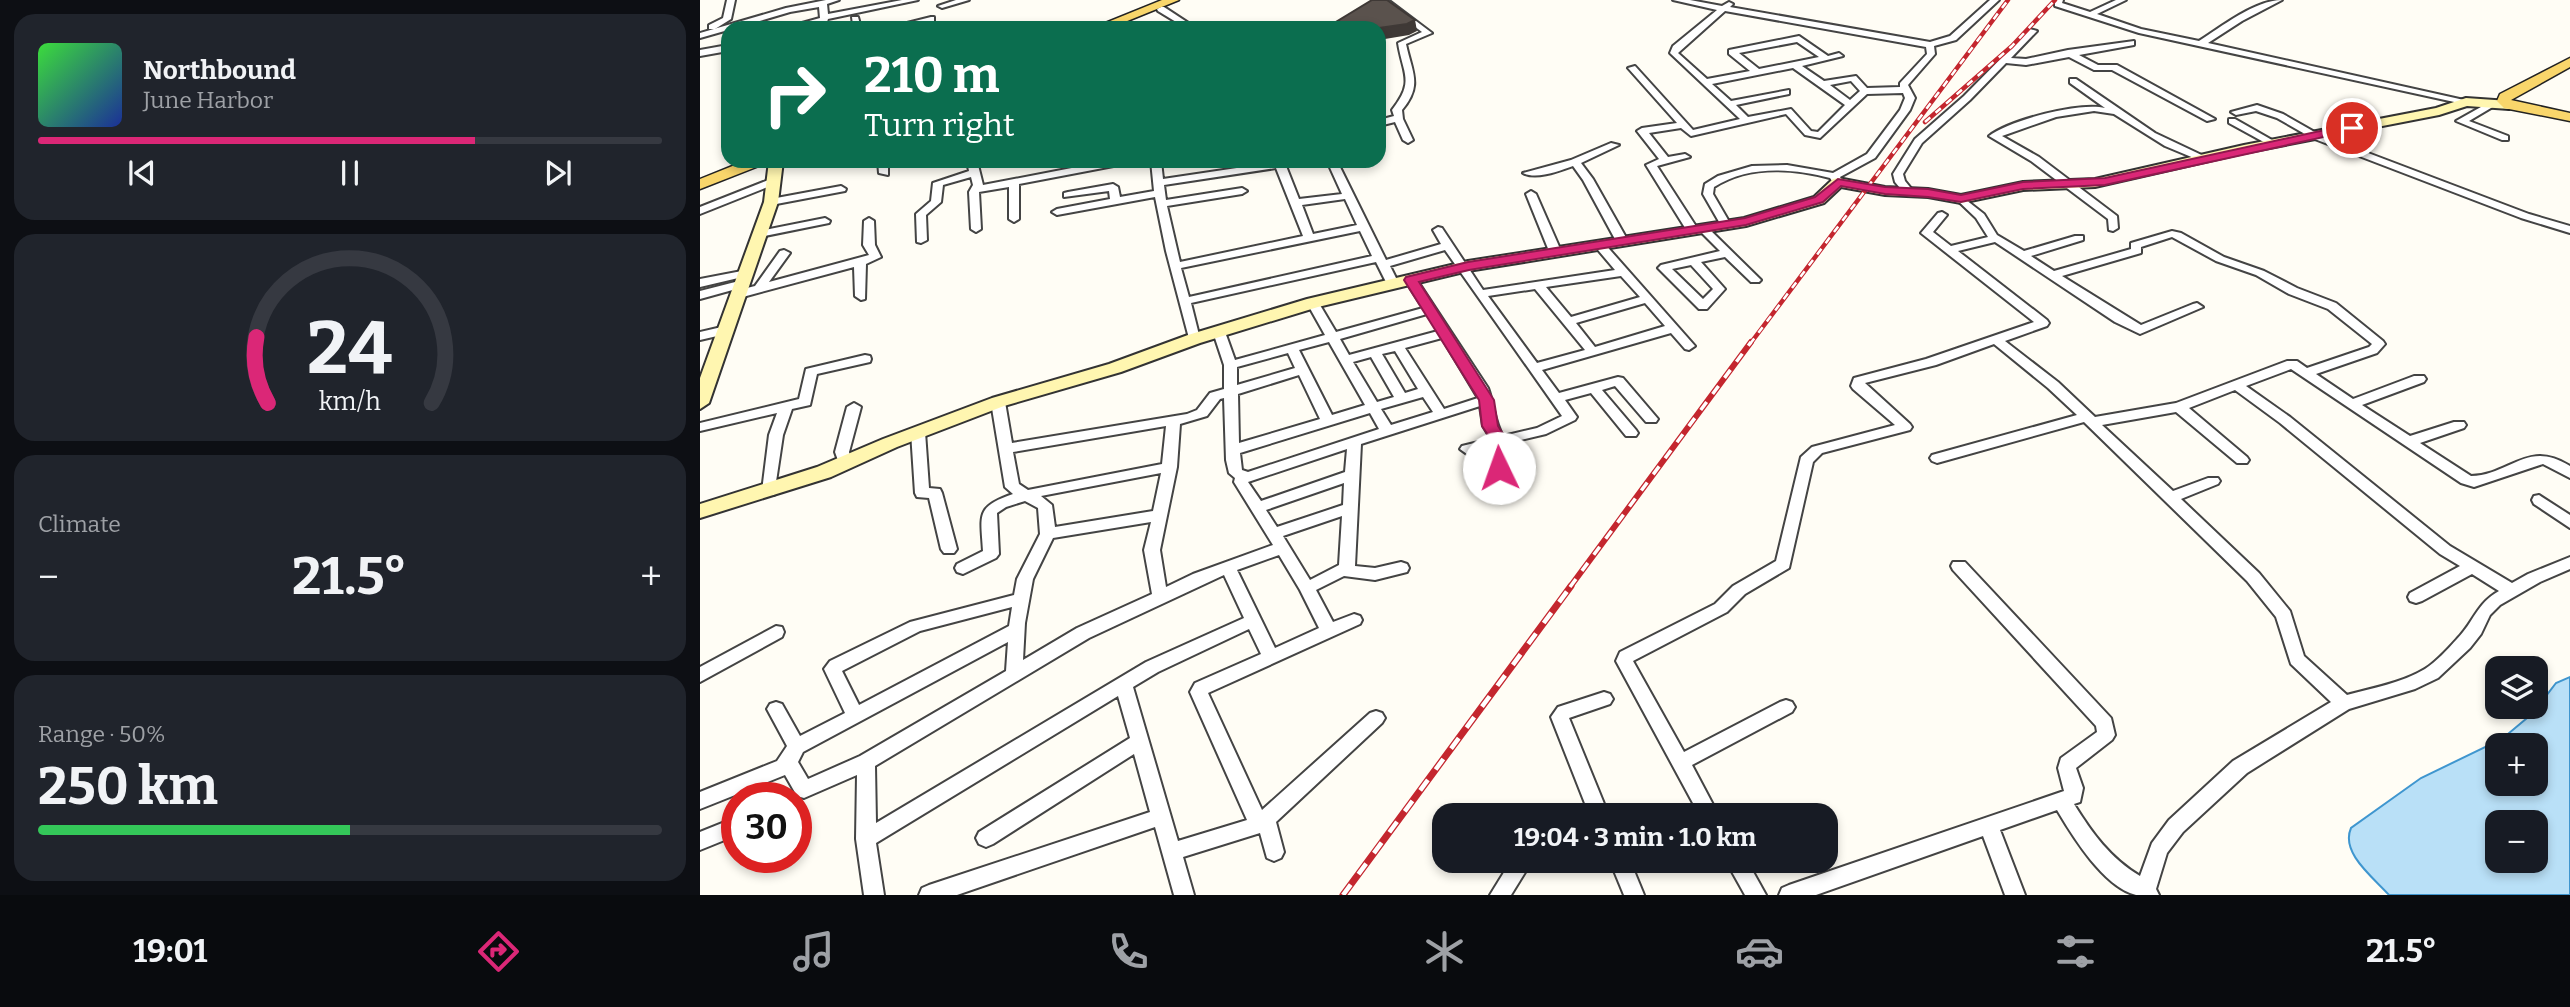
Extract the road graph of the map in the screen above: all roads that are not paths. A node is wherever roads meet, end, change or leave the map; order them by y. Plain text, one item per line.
1 (731, 0) edge
2 (835, 0) edge
3 (914, 0) edge
4 (965, 0) edge
5 (1173, 0) edge
6 (1185, 0) edge
7 (1382, 0) edge
8 (1677, 0) edge
9 (1732, 0) edge
10 (1995, 0) edge
11 (2059, 0) edge
12 (2122, 0) edge
13 (2278, 0) edge
14 (823, 2) edge
15 (942, 6) dead end
16 (1368, 7) edge
17 (1725, 8) junction
18 (1161, 9) junction
19 (2092, 14) junction
20 (826, 17) junction
21 (931, 19) dead end
22 (723, 21) edge
23 (750, 21) edge
24 (820, 21) edge
25 (922, 21) edge
26 (1118, 21) edge
27 (1130, 21) edge
28 (1180, 21) edge
29 (721, 22) edge
30 (721, 29) edge
31 (2033, 31) dead end
32 (701, 35) edge
33 (2130, 43) dead end
34 (1930, 44) junction
35 (2201, 44) junction
36 (721, 49) edge
37 (700, 53) edge
38 (2068, 53) junction
39 (1839, 56) dead end
40 (1826, 58) junction
41 (2003, 60) junction
42 (2570, 62) edge
43 (1794, 64) junction
44 (1632, 68) dead end
45 (1757, 72) junction
46 (2073, 81) dead end
47 (1706, 82) junction
48 (1823, 84) junction
49 (1906, 90) junction
50 (1865, 91) junction
51 (1786, 92) dead end
52 (1772, 95) junction
53 (2468, 102) junction
54 (1729, 104) junction
55 (1851, 105) junction
56 (2491, 105) junction
57 (2510, 105) junction
58 (1788, 111) junction
59 (2113, 111) junction
60 (2566, 113) edge
61 (1398, 119) junction
62 (2210, 119) dead end
63 (1386, 121) edge
64 (1747, 121) junction
65 (1683, 125) junction
66 (2315, 136) junction
67 (2505, 138) dead end
68 (1408, 140) dead end
69 (2274, 144) junction
70 (1614, 145) dead end
71 (1685, 157) dead end
72 (2205, 159) junction
73 (1665, 160) junction
74 (1575, 162) junction
75 (725, 168) edge
76 (741, 168) edge
77 (776, 168) edge
78 (974, 168) edge
79 (1090, 168) edge
80 (1157, 168) edge
81 (1227, 168) edge
82 (1281, 168) edge
83 (1335, 168) edge
84 (1075, 171) junction
85 (975, 173) junction
86 (1528, 173) dead end
87 (700, 177) edge
88 (1836, 179) junction
89 (776, 180) junction
90 (1014, 183) junction
91 (700, 184) edge
92 (2066, 184) junction
93 (841, 188) dead end
94 (975, 190) junction
95 (1242, 191) dead end
96 (1909, 192) junction
97 (1160, 193) junction
98 (1531, 194) dead end
99 (1347, 196) junction
100 (1961, 198) junction
101 (1116, 201) junction
102 (772, 202) junction
103 (1296, 204) junction
104 (700, 211) edge
105 (1057, 212) dead end
106 (1942, 215) dead end
107 (1014, 219) dead end
108 (825, 221) dead end
109 (869, 221) dead end
110 (1726, 225) junction
111 (1363, 227) junction
112 (2113, 228) dead end
113 (976, 229) dead end
114 (1438, 230) dead end
115 (1698, 230) junction
116 (2570, 230) edge
117 (760, 234) junction
118 (1309, 238) junction
119 (1994, 238) junction
120 (2079, 238) dead end
121 (921, 240) dead end
122 (1622, 241) junction
123 (1599, 244) junction
124 (1448, 246) junction
125 (1949, 250) junction
126 (1555, 251) junction
127 (784, 253) dead end
128 (1728, 253) junction
129 (2022, 254) junction
130 (1380, 261) junction
131 (1694, 261) dead end
132 (860, 262) junction
133 (1175, 266) junction
134 (1461, 268) junction
135 (1623, 272) junction
136 (2053, 275) junction
137 (1411, 280) junction
138 (1755, 280) dead end
139 (700, 283) edge
140 (743, 284) junction
141 (1393, 284) junction
142 (1538, 285) junction
143 (759, 289) junction
144 (1481, 294) junction
145 (700, 295) edge
146 (861, 296) dead end
147 (1647, 299) junction
148 (1185, 301) junction
149 (1313, 303) junction
150 (2197, 307) dead end
151 (1430, 310) junction
152 (1568, 322) junction
153 (1673, 328) junction
154 (726, 330) junction
155 (1219, 331) junction
156 (1445, 333) junction
157 (700, 336) edge
158 (1332, 336) junction
159 (1194, 339) junction
160 (1996, 340) junction
161 (1398, 346) junction
162 (1689, 346) dead end
163 (1292, 348) junction
164 (1374, 352) junction
165 (1593, 352) junction
166 (865, 359) dead end
167 (1346, 360) junction
168 (1230, 365) junction
169 (1536, 368) junction
170 (1303, 370) junction
171 (706, 372) edge
172 (2307, 373) junction
173 (2419, 379) dead end
174 (2236, 385) junction
175 (1593, 387) junction
176 (1231, 391) junction
177 (1427, 391) junction
178 (1557, 398) junction
179 (1402, 399) junction
180 (1486, 400) junction
181 (999, 402) junction
182 (700, 403) edge
183 (2352, 404) junction
184 (786, 406) junction
185 (854, 407) dead end
186 (1373, 407) junction
187 (2179, 407) junction
188 (1441, 415) junction
189 (1651, 419) dead end
190 (2090, 419) junction
191 (1174, 421) junction
192 (1328, 421) junction
193 (2459, 425) dead end
194 (700, 427) edge
195 (1387, 431) junction
196 (918, 432) junction
197 (1631, 433) dead end
198 (1500, 439) junction
199 (1354, 442) junction
200 (2408, 442) junction
201 (1006, 449) junction
202 (1467, 449) dead end
203 (1233, 450) junction
204 (1937, 458) dead end
205 (2242, 460) dead end
206 (845, 463) junction
207 (1170, 467) junction
208 (2570, 473) edge
209 (1352, 475) junction
210 (1245, 476) junction
211 (2213, 481) dead end
212 (1517, 489) dead end
213 (769, 491) junction
214 (1025, 494) junction
215 (2169, 498) junction
216 (2539, 500) dead end
217 (1257, 508) junction
218 (1350, 508) junction
219 (700, 511) edge
220 (1160, 515) junction
221 (2570, 523) edge
222 (1048, 534) junction
223 (1277, 541) junction
224 (949, 549) dead end
225 (2570, 563) edge
226 (1959, 566) dead end
227 (2472, 567) junction
228 (963, 568) dead end
229 (1228, 568) junction
230 (1401, 568) dead end
231 (1345, 571) junction
232 (1307, 588) junction
233 (2512, 592) junction
234 (1160, 596) junction
235 (2416, 597) dead end
236 (1021, 599) junction
237 (1254, 620) junction
238 (1354, 620) dead end
239 (1017, 629) junction
240 (1329, 631) junction
241 (776, 632) dead end
242 (1270, 656) junction
243 (1014, 673) junction
244 (700, 675) edge
245 (1123, 684) junction
246 (1604, 699) dead end
247 (2344, 703) junction
248 (1786, 706) dead end
249 (776, 709) dead end
250 (855, 715) junction
251 (1377, 718) dead end
252 (1139, 742) junction
253 (792, 755) junction
254 (866, 762) junction
255 (1679, 763) junction
256 (700, 801) edge
257 (2062, 802) junction
258 (1595, 803) edge
259 (1702, 803) edge
260 (1160, 817) junction
261 (1262, 823) junction
262 (1988, 824) junction
263 (721, 832) edge
264 (986, 838) dead end
265 (866, 839) junction
266 (700, 841) edge
267 (1171, 852) junction
268 (1274, 852) dead end
269 (1514, 873) edge
270 (1624, 873) edge
271 (1743, 873) edge
272 (2147, 893) edge
273 (874, 895) edge
274 (929, 895) edge
275 (1184, 895) edge
276 (1500, 895) edge
277 (1634, 895) edge
278 (1756, 895) edge
279 (1789, 895) edge
280 (2015, 895) edge

1 - 22 street
2 - 14 street
3 - 20 street
4 - 15 street
5 - 26 main road
6 - 18 main road
7 - 16 street
7 - 61 street
8 - 17 street
9 - 17 street
10 - 34 street
11 - 19 street
12 - 19 street
13 - 35 street
14 - 20 street
14 - 23 street
17 - 34 street
17 - 47 street
18 - 27 main road
18 - 28 street
19 - 35 street
20 - 24 street
21 - 25 street
29 - 32 street
30 - 32 street
31 - 41 street
33 - 38 street
34 - 49 street
35 - 53 street
36 - 37 street
38 - 41 street
38 - 62 street
39 - 40 street
40 - 43 street
40 - 45 street
41 - 96 street
42 - 57 main road
43 - 45 street
43 - 48 street
44 - 65 street
45 - 47 street
46 - 59 street
47 - 54 street
48 - 50 street
48 - 55 street
49 - 50 street
49 - 88 street
50 - 55 street
51 - 52 street
52 - 54 street
52 - 58 street
53 - 56 street
53 - 66 street
54 - 64 street
55 - 58 street
56 - 57 street
56 - 67 street
57 - 60 main road
58 - 64 street
59 - 72 street
59 - 92 street
61 - 63 street
61 - 68 street
64 - 65 street
65 - 73 street
66 - 69 street
66 - 69 street
66 - 116 street
69 - 72 street
70 - 74 street
71 - 73 street
72 - 92 street
73 - 115 street
74 - 86 street
74 - 122 street
75 - 87 main road
76 - 91 main road
77 - 89 street
78 - 85 street
79 - 84 street
80 - 97 street
81 - 97 street
82 - 103 street
83 - 99 street
84 - 90 street
84 - 101 street
85 - 94 street
85 - 121 street
88 - 96 street
88 - 110 street
88 - 110 street
89 - 102 street
89 - 104 street
90 - 94 street
90 - 107 street
92 - 100 street
92 - 112 street
93 - 102 street
94 - 113 street
95 - 97 street
96 - 100 street
97 - 101 street
97 - 133 street
98 - 126 street
99 - 103 street
99 - 111 street
100 - 119 street
101 - 105 street
102 - 117 street
103 - 118 street
106 - 125 street
108 - 117 street
109 - 132 street
110 - 115 street
111 - 118 street
111 - 130 street
114 - 124 street
115 - 122 street
115 - 128 street
117 - 140 street
118 - 133 street
119 - 125 street
119 - 129 street
120 - 129 street
122 - 123 street
123 - 126 street
123 - 135 street
124 - 130 street
124 - 134 street
125 - 160 street
126 - 134 street
127 - 143 street
128 - 131 street
128 - 138 street
129 - 136 street
130 - 141 street
130 - 148 street
132 - 143 street
132 - 146 street
133 - 148 street
134 - 137 street
134 - 144 street
135 - 142 street
135 - 147 street
136 - 150 street
136 - 172 street
137 - 141 street
137 - 151 street
139 - 140 street
140 - 143 street
140 - 145 street
140 - 154 street
141 - 149 street
142 - 144 street
142 - 152 street
144 - 169 street
147 - 152 street
147 - 153 street
148 - 159 street
149 - 155 street
149 - 158 street
151 - 156 street
151 - 158 street
152 - 165 street
153 - 162 street
153 - 165 street
154 - 157 street
154 - 171 street
155 - 159 street
155 - 168 street
156 - 161 street
156 - 180 street
158 - 163 street
158 - 167 street
159 - 181 street
160 - 190 street
160 - 255 street
161 - 164 street
161 - 177 street
163 - 168 street
163 - 170 street
164 - 167 street
164 - 179 street
165 - 169 street
166 - 184 street
167 - 186 street
168 - 176 street
169 - 178 street
170 - 176 street
170 - 192 street
171 - 182 street
172 - 174 street
172 - 183 street
173 - 183 street
174 - 187 street
174 - 227 street
175 - 178 street
175 - 189 street
175 - 197 street
176 - 191 street
176 - 203 street
177 - 179 street
177 - 188 street
178 - 198 street
179 - 186 street
180 - 188 street
180 - 198 street
181 - 196 street
181 - 201 street
183 - 200 street
184 - 194 street
184 - 213 street
185 - 206 street
186 - 192 street
186 - 195 street
187 - 190 street
187 - 205 street
188 - 195 street
190 - 204 street
190 - 215 street
191 - 201 street
191 - 207 street
192 - 203 street
193 - 200 street
195 - 199 street
196 - 206 street
196 - 224 street
198 - 202 street
198 - 212 street
199 - 209 street
199 - 210 street
200 - 208 street
201 - 214 street
203 - 210 street
206 - 213 street
207 - 214 street
207 - 220 street
209 - 217 street
209 - 218 street
210 - 217 street
211 - 215 street
213 - 219 street
214 - 222 street
214 - 228 street
215 - 247 street
216 - 221 street
217 - 223 street
218 - 223 street
218 - 231 street
220 - 222 street
220 - 234 street
222 - 236 street
223 - 229 street
223 - 232 street
225 - 233 street
226 - 257 street
227 - 233 street
227 - 235 street
229 - 234 street
229 - 237 street
230 - 231 street
231 - 232 street
232 - 240 street
233 - 247 street
234 - 243 street
236 - 239 street
236 - 250 street
237 - 242 street
237 - 245 street
238 - 240 street
239 - 243 street
239 - 250 street
240 - 242 street
241 - 244 street
242 - 261 street
243 - 254 street
245 - 252 street
245 - 265 street
246 - 258 street
247 - 272 street
248 - 255 street
249 - 253 street
250 - 253 street
251 - 261 street
252 - 260 street
252 - 264 street
253 - 254 street
253 - 256 street
254 - 265 street
255 - 259 street
257 - 262 street
257 - 272 street
260 - 267 street
260 - 274 street
261 - 267 street
261 - 268 street
262 - 279 street
262 - 280 street
263 - 266 street
265 - 273 street
267 - 275 street
269 - 276 street
270 - 277 street
271 - 278 street

